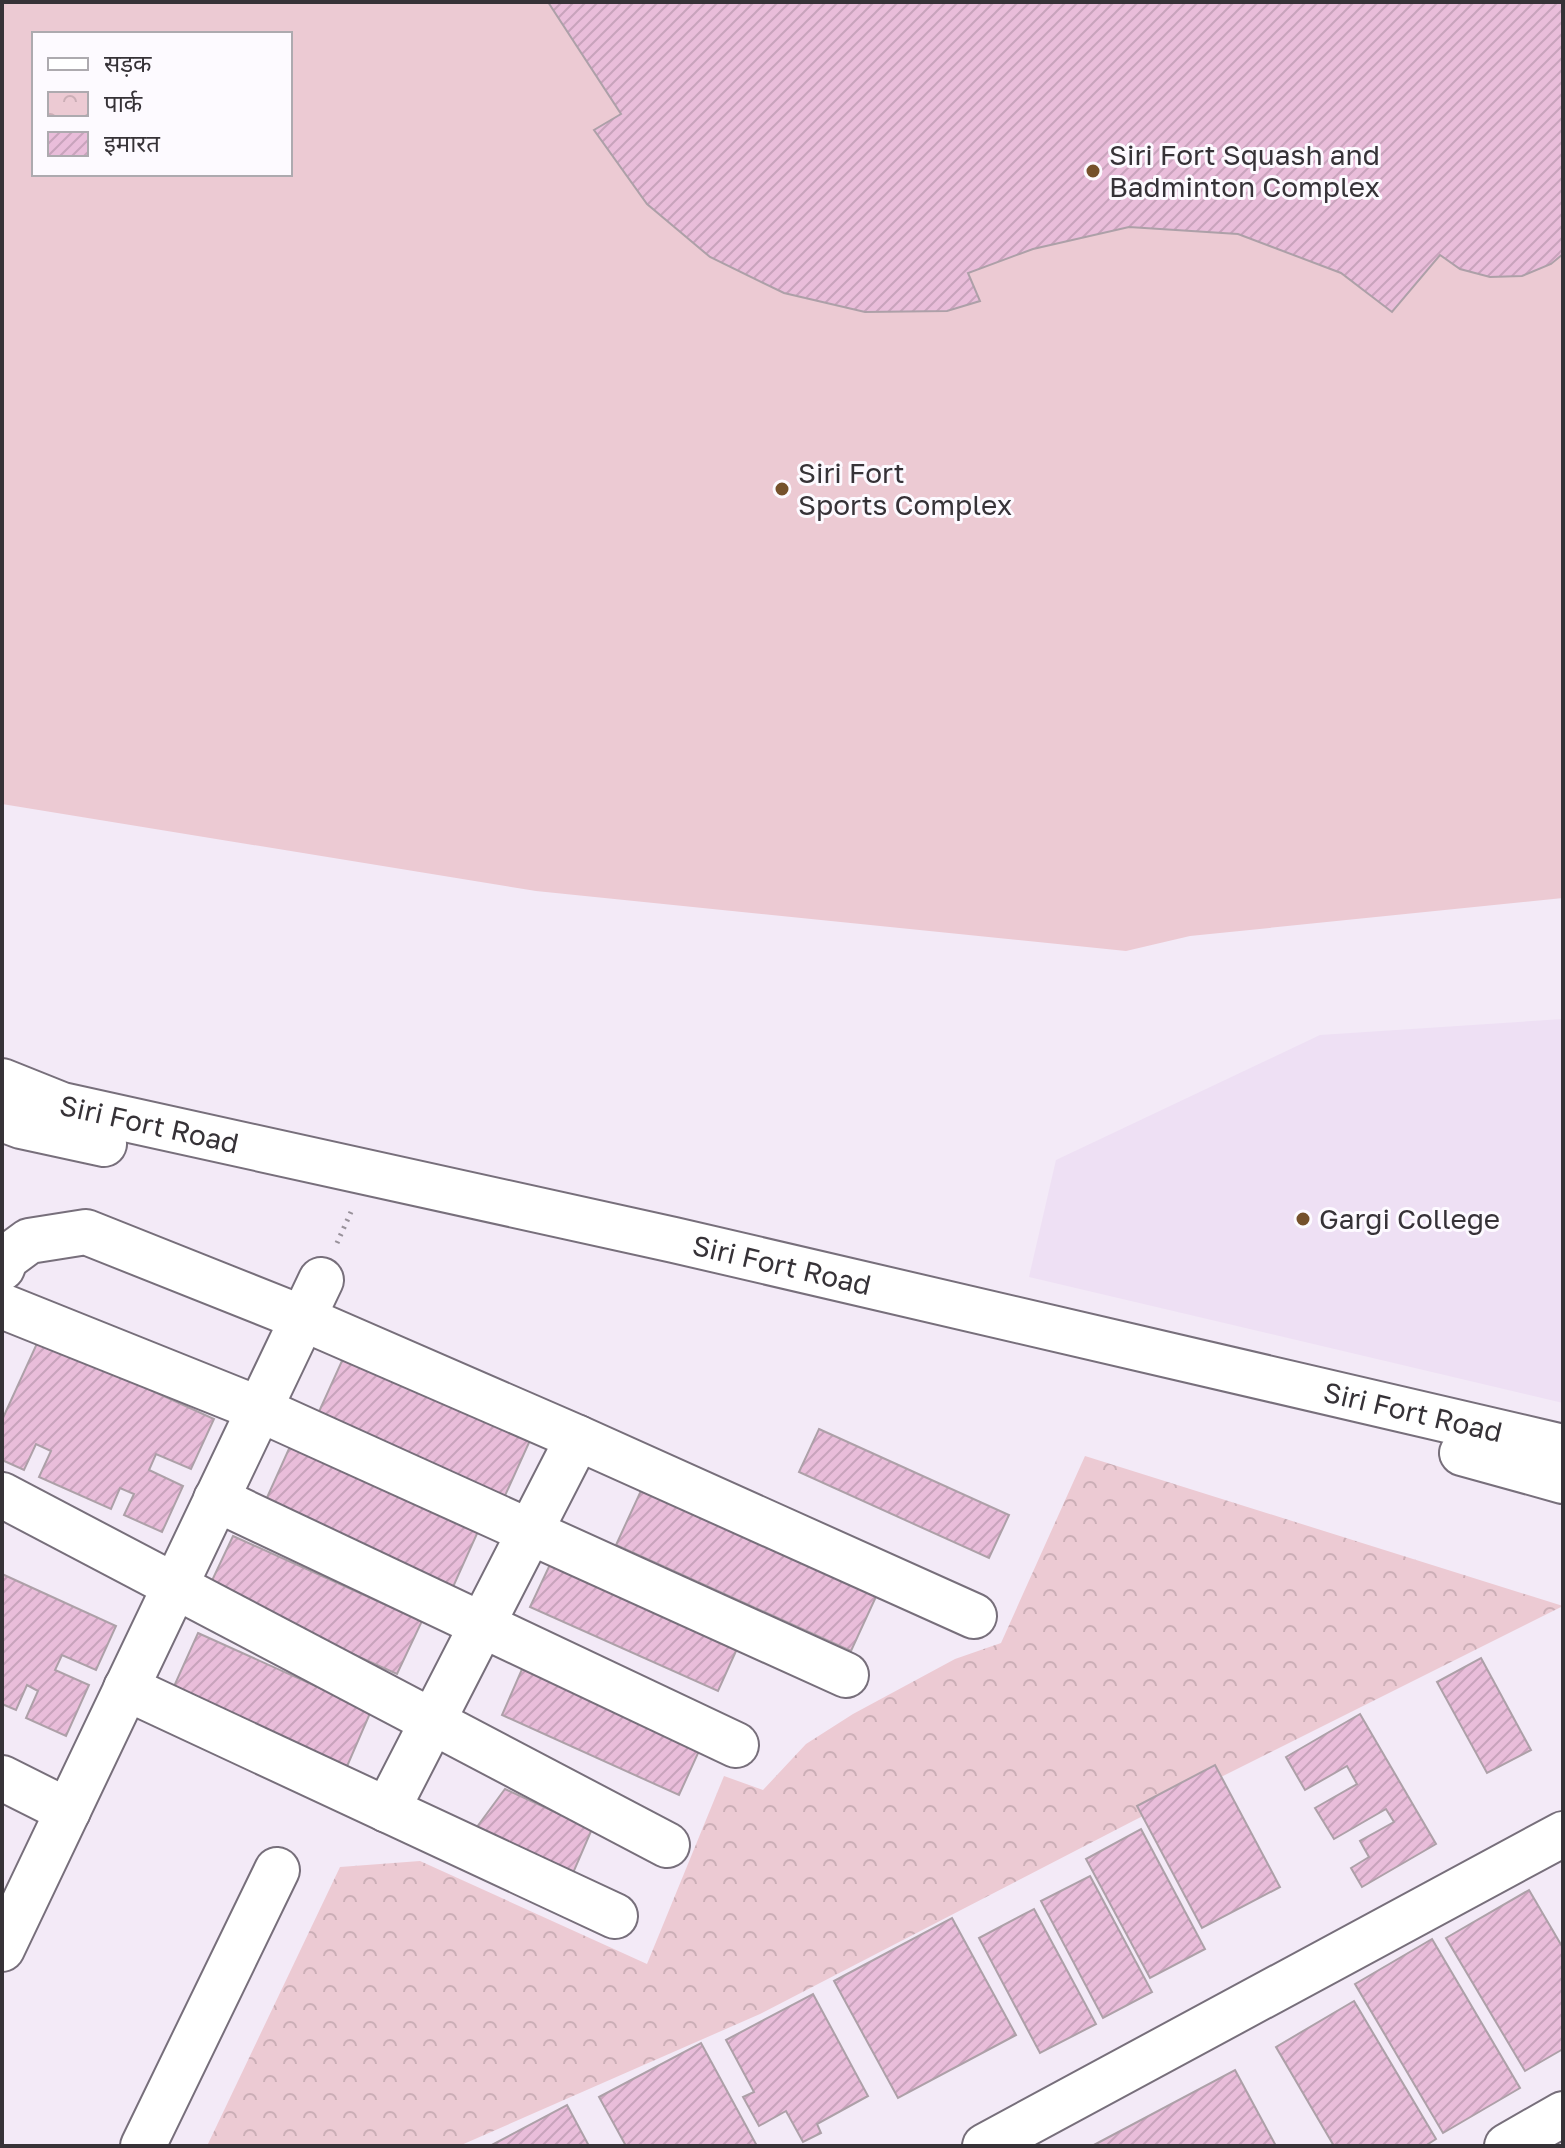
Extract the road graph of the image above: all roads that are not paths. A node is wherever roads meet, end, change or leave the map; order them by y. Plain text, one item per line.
1 (2, 1081) edge
2 (2, 1119) edge
3 (2, 1268) edge
4 (321, 1280) dead end
5 (2, 1306) edge
6 (302, 1318) junction
7 (259, 1409) junction
8 (578, 1438) junction
9 (1563, 1447) edge
10 (1563, 1481) edge
11 (2, 1495) edge
12 (216, 1499) junction
13 (530, 1532) junction
14 (174, 1588) junction
15 (974, 1616) dead end
16 (481, 1627) junction
17 (846, 1675) dead end
18 (126, 1688) junction
19 (432, 1722) junction
20 (736, 1745) dead end
21 (2, 1778) edge
22 (387, 1810) junction
23 (68, 1811) junction
24 (1560, 1843) edge
25 (667, 1845) dead end
26 (277, 1870) dead end
27 (615, 1916) dead end
28 (2, 1949) edge
29 (1563, 2114) edge
30 (1000, 2143) edge
31 (143, 2146) edge
32 (1507, 2146) edge

1 - 9 street, Siri Fort Road
2 - 10 street, Siri Fort Road
3 - 6 street
4 - 6 street
5 - 7 street
6 - 7 street
6 - 8 street
7 - 12 street
7 - 13 street
8 - 13 street
8 - 15 street
11 - 14 street
12 - 14 street
12 - 16 street
13 - 16 street
13 - 17 street
14 - 18 street
14 - 19 street
16 - 19 street
16 - 20 street
18 - 22 street
18 - 23 street
19 - 22 street
19 - 25 street
21 - 23 street
22 - 27 street
23 - 28 street
24 - 30 street
26 - 31 street
29 - 32 street

